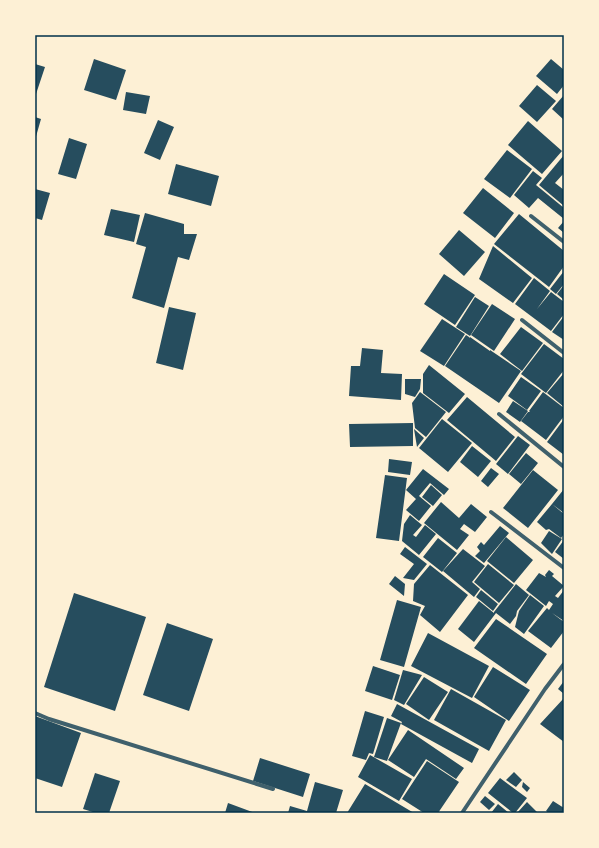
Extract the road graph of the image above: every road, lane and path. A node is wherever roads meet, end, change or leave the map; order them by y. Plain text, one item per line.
1 (531, 216) dead end
2 (564, 242) edge
3 (522, 320) dead end
4 (564, 353) edge
5 (499, 414) dead end
6 (564, 467) edge
7 (491, 512) dead end
8 (564, 568) edge
9 (564, 664) edge
10 (35, 713) edge
11 (273, 789) dead end
12 (462, 813) edge

1 - 2 street
3 - 4 street
5 - 6 street
7 - 8 street
9 - 12 street
10 - 11 street

